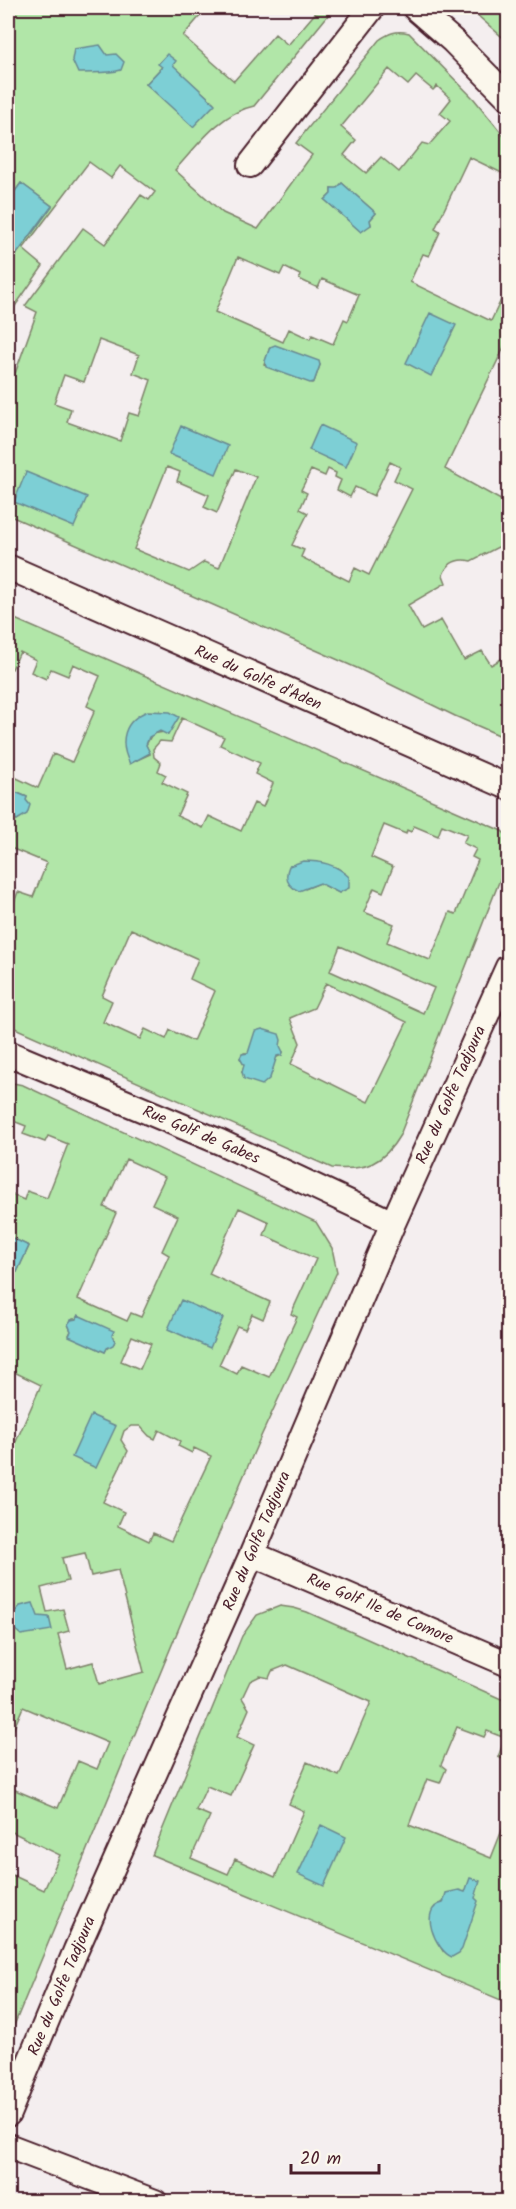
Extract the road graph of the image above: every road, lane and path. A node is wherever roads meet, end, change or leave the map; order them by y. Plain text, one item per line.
1 (372, 8) edge
2 (415, 8) edge
3 (508, 97) edge
4 (250, 165) dead end
5 (8, 567) edge
6 (508, 787) edge
7 (508, 967) edge
8 (8, 1053) edge
9 (393, 1223) junction
10 (252, 1554) junction
11 (508, 1664) edge
12 (8, 2114) edge
13 (8, 2146) edge
14 (155, 2202) edge

1 - 4 street
2 - 3 street
5 - 6 street, Rue du Golfe d'Aden
7 - 9 street, Rue du Golfe Tadjoura
8 - 9 street, Rue Golf de Gabes
9 - 10 street, Rue du Golfe Tadjoura
10 - 11 street, Rue Golf Ile de Comore
10 - 12 street, Rue du Golfe Tadjoura
13 - 14 street

